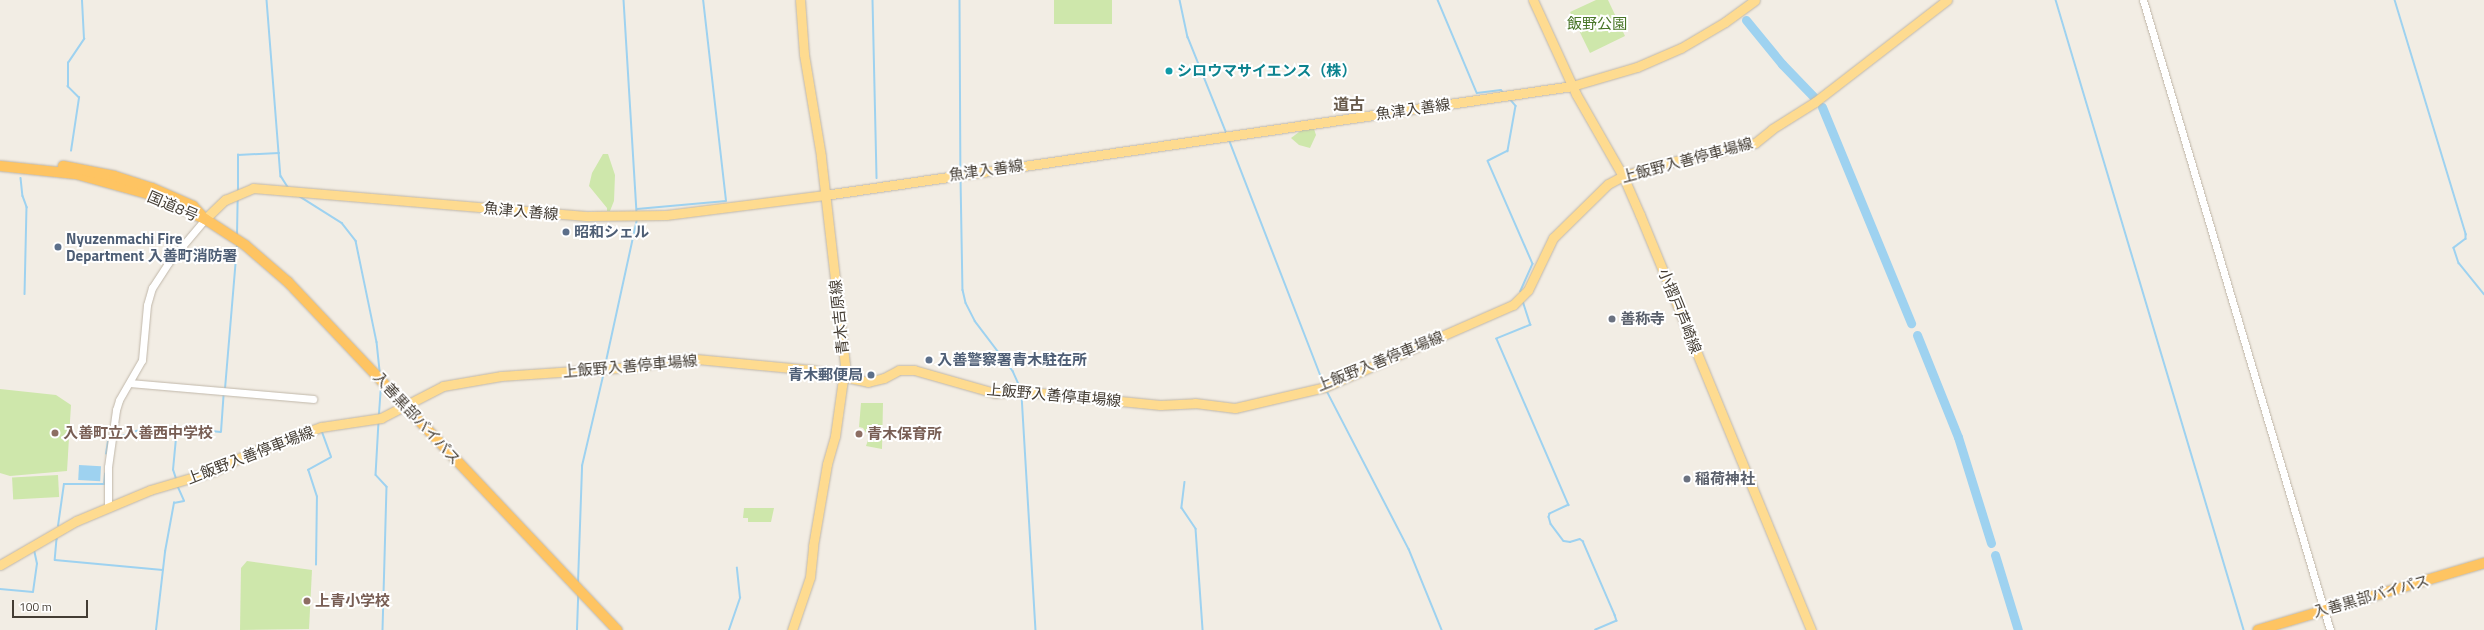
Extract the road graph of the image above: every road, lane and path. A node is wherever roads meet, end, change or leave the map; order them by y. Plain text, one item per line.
1 (800, 0) edge
2 (1533, 0) edge
3 (1755, 0) edge
4 (1947, 0) edge
5 (2143, 0) edge
6 (1572, 86) junction
7 (0, 160) edge
8 (0, 166) edge
9 (1623, 176) junction
10 (825, 195) junction
11 (205, 219) junction
12 (844, 376) junction
13 (130, 383) junction
14 (312, 399) dead end
15 (405, 405) junction
16 (108, 508) junction
17 (2484, 563) edge
18 (0, 565) edge
19 (2324, 610) junction
20 (617, 630) edge
21 (792, 630) edge
22 (1811, 630) edge
23 (2258, 630) edge
24 (2330, 630) edge

1 - 10 main road, 青木吉原線
2 - 6 main road, 小摺戸芦崎線
3 - 6 main road, 魚津入善線
4 - 9 main road, 上飯野入善停車場線
5 - 19 street
6 - 9 main road, 小摺戸芦崎線
6 - 10 main road, 魚津入善線
7 - 11 highway, 国道8号
8 - 11 highway, 国道8号
9 - 12 main road, 上飯野入善停車場線
9 - 22 main road, 小摺戸芦崎線
10 - 11 main road, 魚津入善線
10 - 12 main road, 青木吉原線
11 - 13 street
11 - 15 highway, 入善黒部バイパス
12 - 15 main road, 上飯野入善停車場線
12 - 21 main road, 青木吉原線
13 - 14 street
13 - 16 street
15 - 16 main road, 上飯野入善停車場線
15 - 20 highway, 入善黒部バイパス
16 - 18 main road, 上飯野入善停車場線
17 - 19 highway, 入善黒部バイパス
19 - 23 highway, 入善黒部バイパス
19 - 24 street

